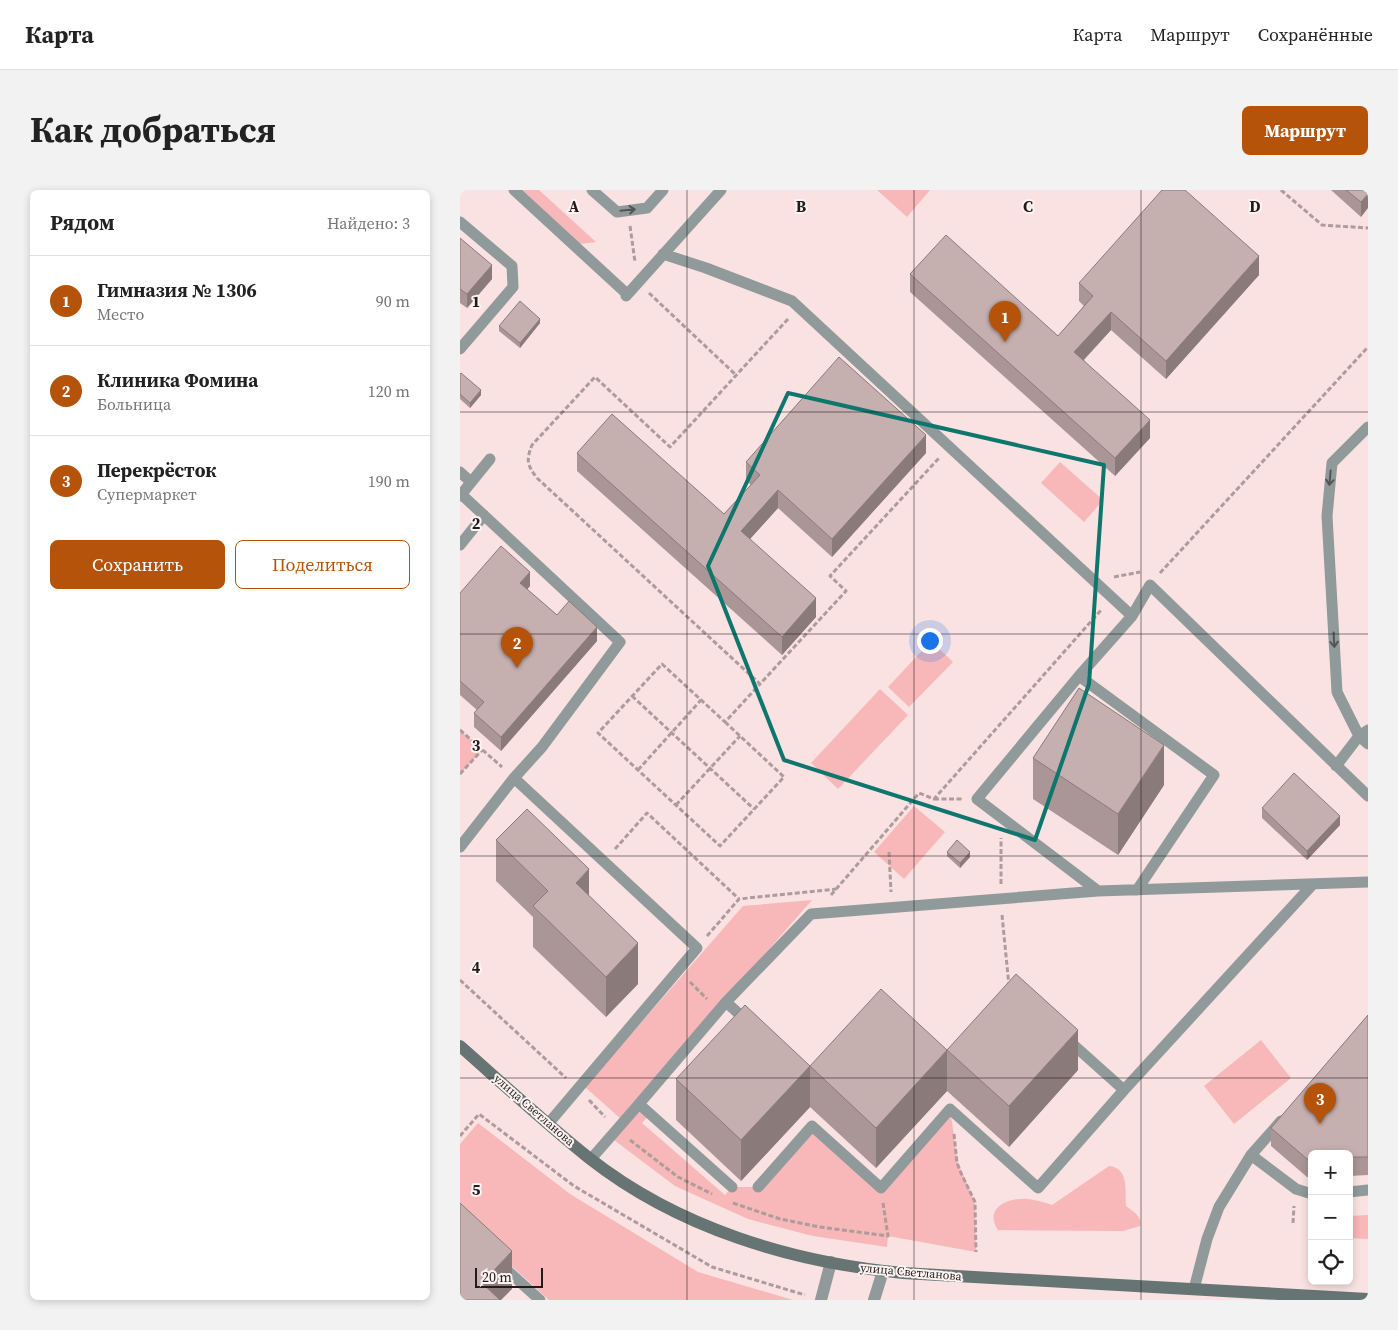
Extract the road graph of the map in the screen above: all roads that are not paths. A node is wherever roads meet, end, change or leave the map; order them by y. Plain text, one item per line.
1 (514, 190) edge
2 (592, 190) edge
3 (663, 190) edge
4 (721, 190) edge
5 (460, 222) edge
6 (663, 254) junction
7 (460, 349) edge
8 (1368, 427) edge
9 (490, 459) dead end
10 (460, 472) edge
11 (471, 482) junction
12 (461, 495) edge
13 (484, 515) junction
14 (460, 545) edge
15 (1132, 616) junction
16 (1079, 676) junction
17 (1364, 733) edge
18 (1368, 744) edge
19 (1336, 766) junction
20 (514, 778) junction
21 (1368, 796) edge
22 (460, 847) edge
23 (1368, 882) edge
24 (1313, 884) junction
25 (1137, 890) junction
26 (1098, 891) junction
27 (726, 1002) junction
28 (1059, 1032) edge
29 (760, 1033) edge
30 (460, 1046) edge
31 (1124, 1090) junction
32 (638, 1104) junction
33 (1290, 1110) edge
34 (548, 1124) junction
35 (1251, 1156) junction
36 (590, 1159) junction
37 (732, 1187) dead end
38 (758, 1187) dead end
39 (1368, 1190) edge
40 (1353, 1192) edge
41 (1308, 1193) edge
42 (489, 1254) edge
43 (831, 1262) junction
44 (883, 1271) junction
45 (1194, 1289) junction
46 (821, 1299) edge
47 (1368, 1299) edge
48 (540, 1300) edge
49 (874, 1300) edge

1 - 6 lane
2 -> 3 lane
4 - 6 lane
5 - 7 lane
6 - 15 lane
8 -> 17 lane
9 - 11 lane
10 - 11 lane
11 - 12 lane
12 - 13 lane
13 - 14 lane
13 - 20 lane
15 - 16 lane
15 - 19 lane
16 - 25 lane
16 - 26 lane
17 - 18 lane
17 - 19 lane
19 - 21 lane
20 - 22 lane
20 - 34 lane
23 - 24 lane
24 - 25 lane
24 - 31 lane
25 - 26 lane
26 - 27 lane
27 - 29 lane
27 - 32 lane
28 - 31 lane
30 - 34 street, улица Светланова
31 - 38 lane
32 - 36 lane
32 - 37 lane
33 - 35 lane
34 - 36 street, улица Светланова
35 - 41 lane
35 - 45 lane
36 - 43 street, улица Светланова
39 - 40 lane
42 - 48 lane
43 - 44 street, улица Светланова
43 - 46 street
44 - 45 street, улица Светланова
44 - 49 street
45 - 47 street, улица Светланова

